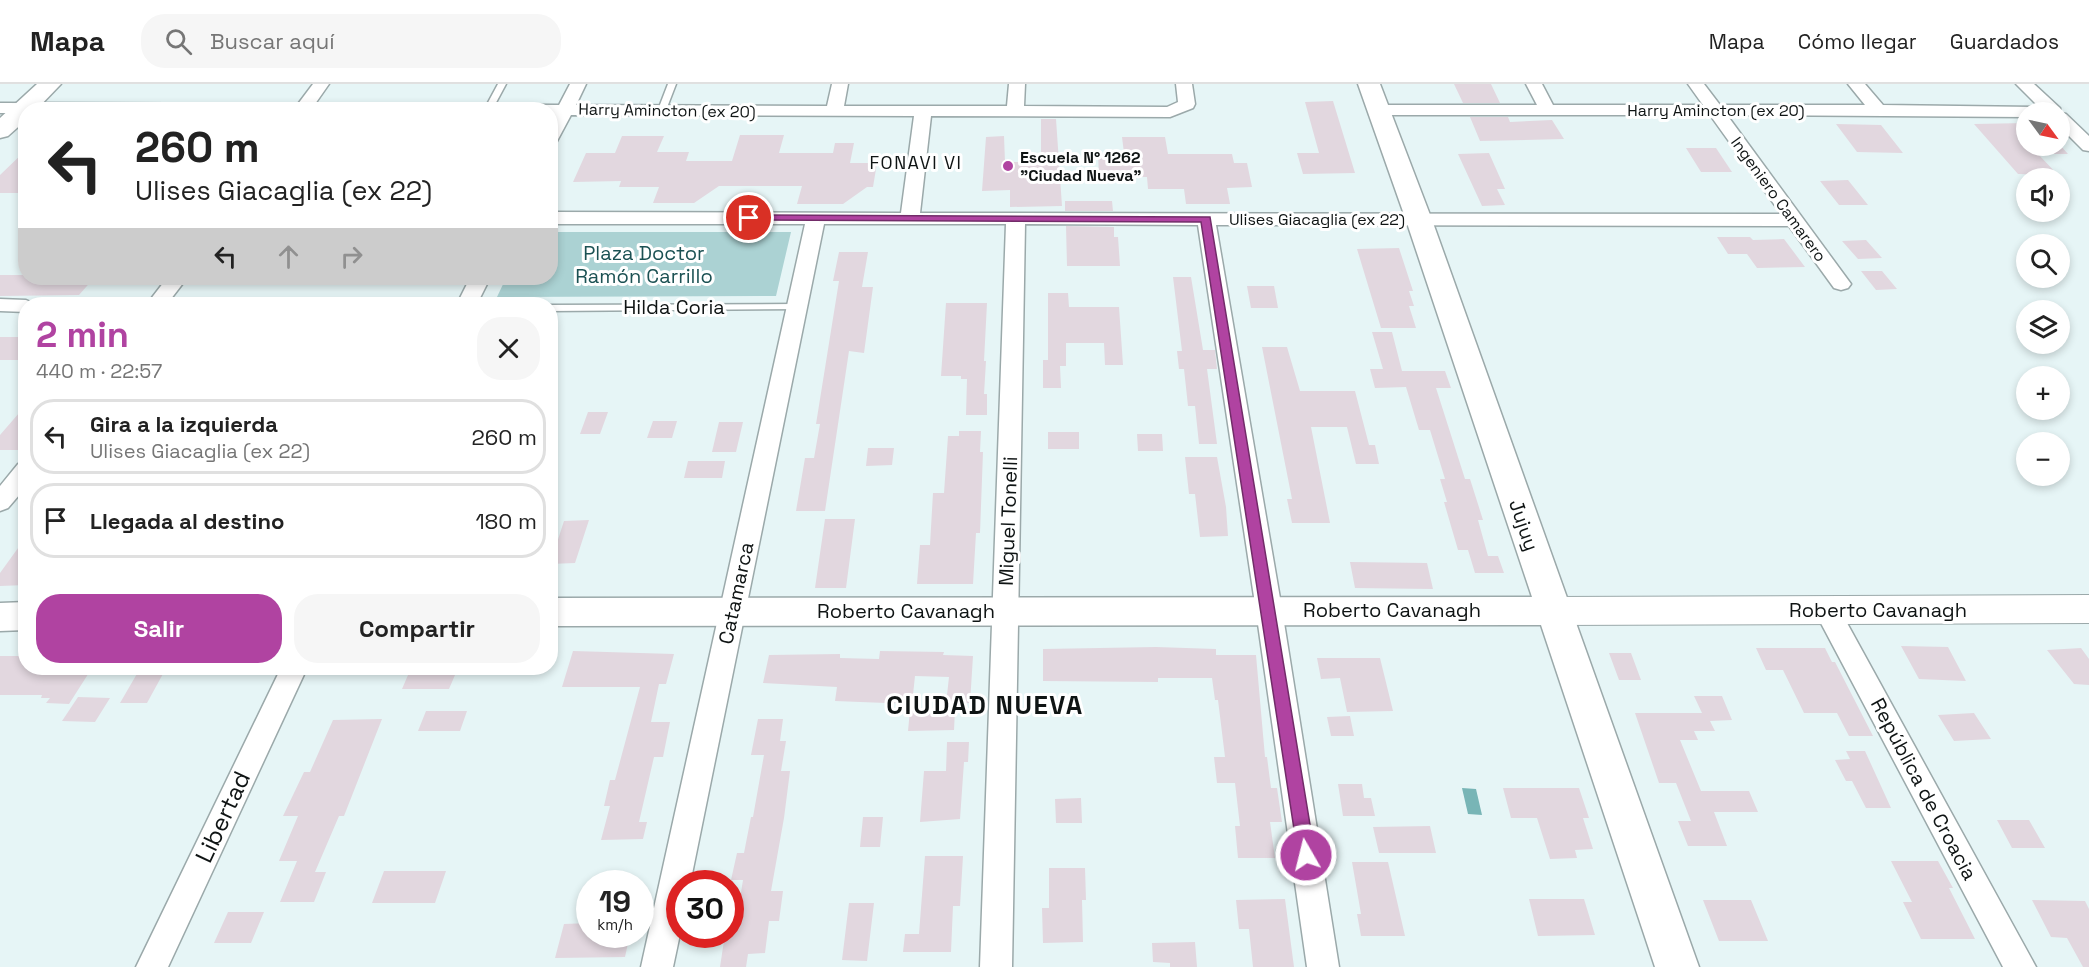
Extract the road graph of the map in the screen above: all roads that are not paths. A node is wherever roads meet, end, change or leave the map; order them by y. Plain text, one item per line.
1 (50, 84) edge
2 (67, 84) edge
3 (321, 84) edge
4 (502, 84) edge
5 (578, 84) edge
6 (672, 84) edge
7 (840, 84) edge
8 (1017, 84) edge
9 (1184, 84) edge
10 (1369, 84) edge
11 (1534, 84) edge
12 (1696, 84) edge
13 (1856, 84) edge
14 (2024, 84) edge
15 (39, 102) edge
16 (45, 102) edge
17 (307, 102) edge
18 (492, 102) edge
19 (2043, 102) edge
20 (0, 108) edge
21 (558, 109) edge
22 (566, 109) junction
23 (1547, 109) junction
24 (18, 110) edge
25 (662, 110) junction
26 (1378, 110) junction
27 (1714, 110) junction
28 (1878, 110) junction
29 (834, 112) junction
30 (1015, 112) junction
31 (2016, 112) edge
32 (923, 113) junction
33 (18, 121) edge
34 (558, 124) edge
35 (18, 128) edge
36 (2070, 128) edge
37 (0, 131) edge
38 (2089, 146) edge
39 (0, 147) edge
40 (558, 218) edge
41 (816, 218) junction
42 (910, 219) junction
43 (1016, 219) junction
44 (1206, 219) junction
45 (1419, 220) junction
46 (1795, 220) junction
47 (1841, 284) dead end
48 (172, 285) edge
49 (162, 297) edge
50 (0, 305) edge
51 (18, 306) edge
52 (798, 307) junction
53 (558, 308) edge
54 (18, 480) edge
55 (0, 502) edge
56 (2089, 609) edge
57 (732, 610) junction
58 (1269, 610) junction
59 (1827, 610) junction
60 (1005, 611) junction
61 (1553, 611) junction
62 (558, 612) edge
63 (0, 616) edge
64 (18, 616) edge
65 (291, 675) edge
66 (152, 967) edge
67 (657, 967) edge
68 (996, 967) edge
69 (1323, 967) edge
70 (1677, 967) edge
71 (2020, 967) edge

1 - 15 main road
2 - 16 main road
3 - 17 street
4 - 18 lane
5 - 22 street
6 - 25 lane
7 - 29 street
8 - 30 street
9 - 30 street, Harry Amincton (ex 20)
10 - 26 main road, Jujuy
11 - 23 street
12 - 27 street, Ingeniero Camarero
13 - 28 street
14 - 19 street
20 - 24 street, Harry Amincton (ex 20)
21 - 22 street, Harry Amincton (ex 20)
22 - 25 street, Harry Amincton (ex 20)
22 - 34 street
23 - 26 street, Harry Amincton (ex 20)
23 - 27 street, Harry Amincton (ex 20)
25 - 29 street, Harry Amincton (ex 20)
26 - 45 main road, Jujuy
27 - 28 street, Harry Amincton (ex 20)
27 - 46 street, Ingeniero Camarero
28 - 31 street, Harry Amincton (ex 20)
29 - 32 street, Harry Amincton (ex 20)
30 - 32 street, Harry Amincton (ex 20)
32 - 42 street
33 - 37 main road
35 - 39 main road
36 - 38 street
40 - 41 street, Ulises Giacaglia (ex 22)
41 - 42 street, Ulises Giacaglia (ex 22)
41 - 52 street, Catamarca
42 - 43 street, Ulises Giacaglia (ex 22)
43 - 44 street, Ulises Giacaglia (ex 22)
43 - 60 street, Miguel Tonelli
44 - 45 street, Ulises Giacaglia (ex 22)
44 - 58 street
45 - 46 street, Ulises Giacaglia (ex 22)
45 - 61 main road, Jujuy
46 - 47 street, Ingeniero Camarero
48 - 49 street
50 - 51 street
52 - 53 lane, Hilda Coria
52 - 57 street, Catamarca
54 - 55 street
56 - 59 street, Roberto Cavanagh
57 - 60 main road, Roberto Cavanagh
57 - 62 main road, Roberto Cavanagh
57 - 67 street, Catamarca
58 - 60 main road, Roberto Cavanagh
58 - 61 main road, Roberto Cavanagh
58 - 69 street
59 - 61 street, Roberto Cavanagh
59 - 71 street, República de Croacia
60 - 68 street, Miguel Tonelli
61 - 70 main road, Jujuy
63 - 64 main road
65 - 66 street, Libertad

